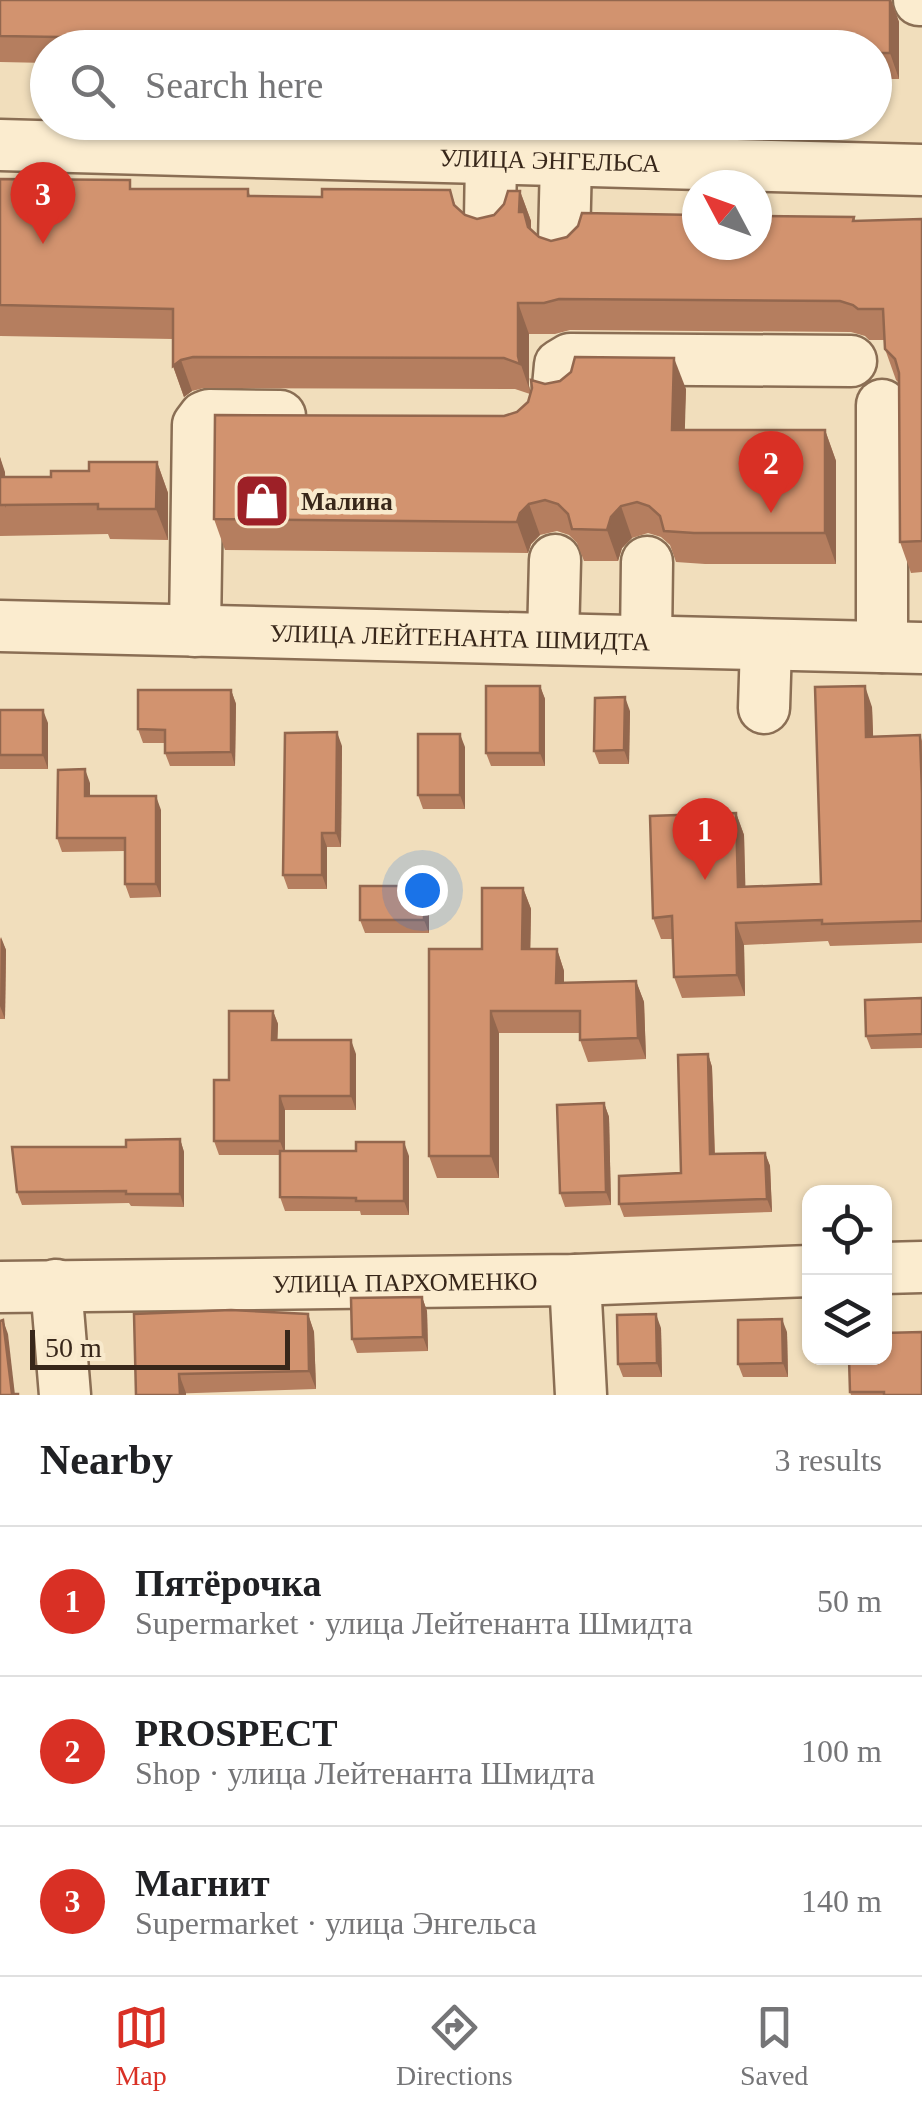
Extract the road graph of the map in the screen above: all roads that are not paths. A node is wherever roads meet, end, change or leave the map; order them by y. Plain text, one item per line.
1 (0, 144) edge
2 (491, 158) junction
3 (566, 160) junction
4 (922, 170) edge
5 (490, 221) edge
6 (564, 243) edge
7 (851, 361) dead end
8 (558, 387) edge
9 (882, 405) dead end
10 (324, 416) edge
11 (555, 560) dead end
12 (648, 562) dead end
13 (0, 626) edge
14 (195, 631) junction
15 (553, 639) junction
16 (646, 641) junction
17 (766, 644) junction
18 (902, 648) edge
19 (764, 708) dead end
20 (922, 1267) edge
21 (892, 1268) edge
22 (802, 1271) edge
23 (575, 1280) junction
24 (56, 1285) junction
25 (0, 1287) edge
26 (65, 1395) edge
27 (581, 1395) edge

1 - 2 street, УЛИЦА ЭНГЕЛЬСА
2 - 3 street, УЛИЦА ЭНГЕЛЬСА
2 - 5 street
3 - 4 street, УЛИЦА ЭНГЕЛЬСА
3 - 6 street
7 - 8 street
9 - 18 street
10 - 14 street
11 - 15 street
12 - 16 street
13 - 14 street, УЛИЦА ЛЕЙТЕНАНТА ШМИДТА
14 - 15 street, УЛИЦА ЛЕЙТЕНАНТА ШМИДТА
15 - 16 street, УЛИЦА ЛЕЙТЕНАНТА ШМИДТА
16 - 17 street, УЛИЦА ЛЕЙТЕНАНТА ШМИДТА
17 - 18 street, УЛИЦА ЛЕЙТЕНАНТА ШМИДТА
17 - 19 street
20 - 21 street
22 - 23 street, УЛИЦА ПАРХОМЕНКО
23 - 24 street, УЛИЦА ПАРХОМЕНКО
23 - 27 street
24 - 25 street, УЛИЦА ПАРХОМЕНКО
24 - 26 street

